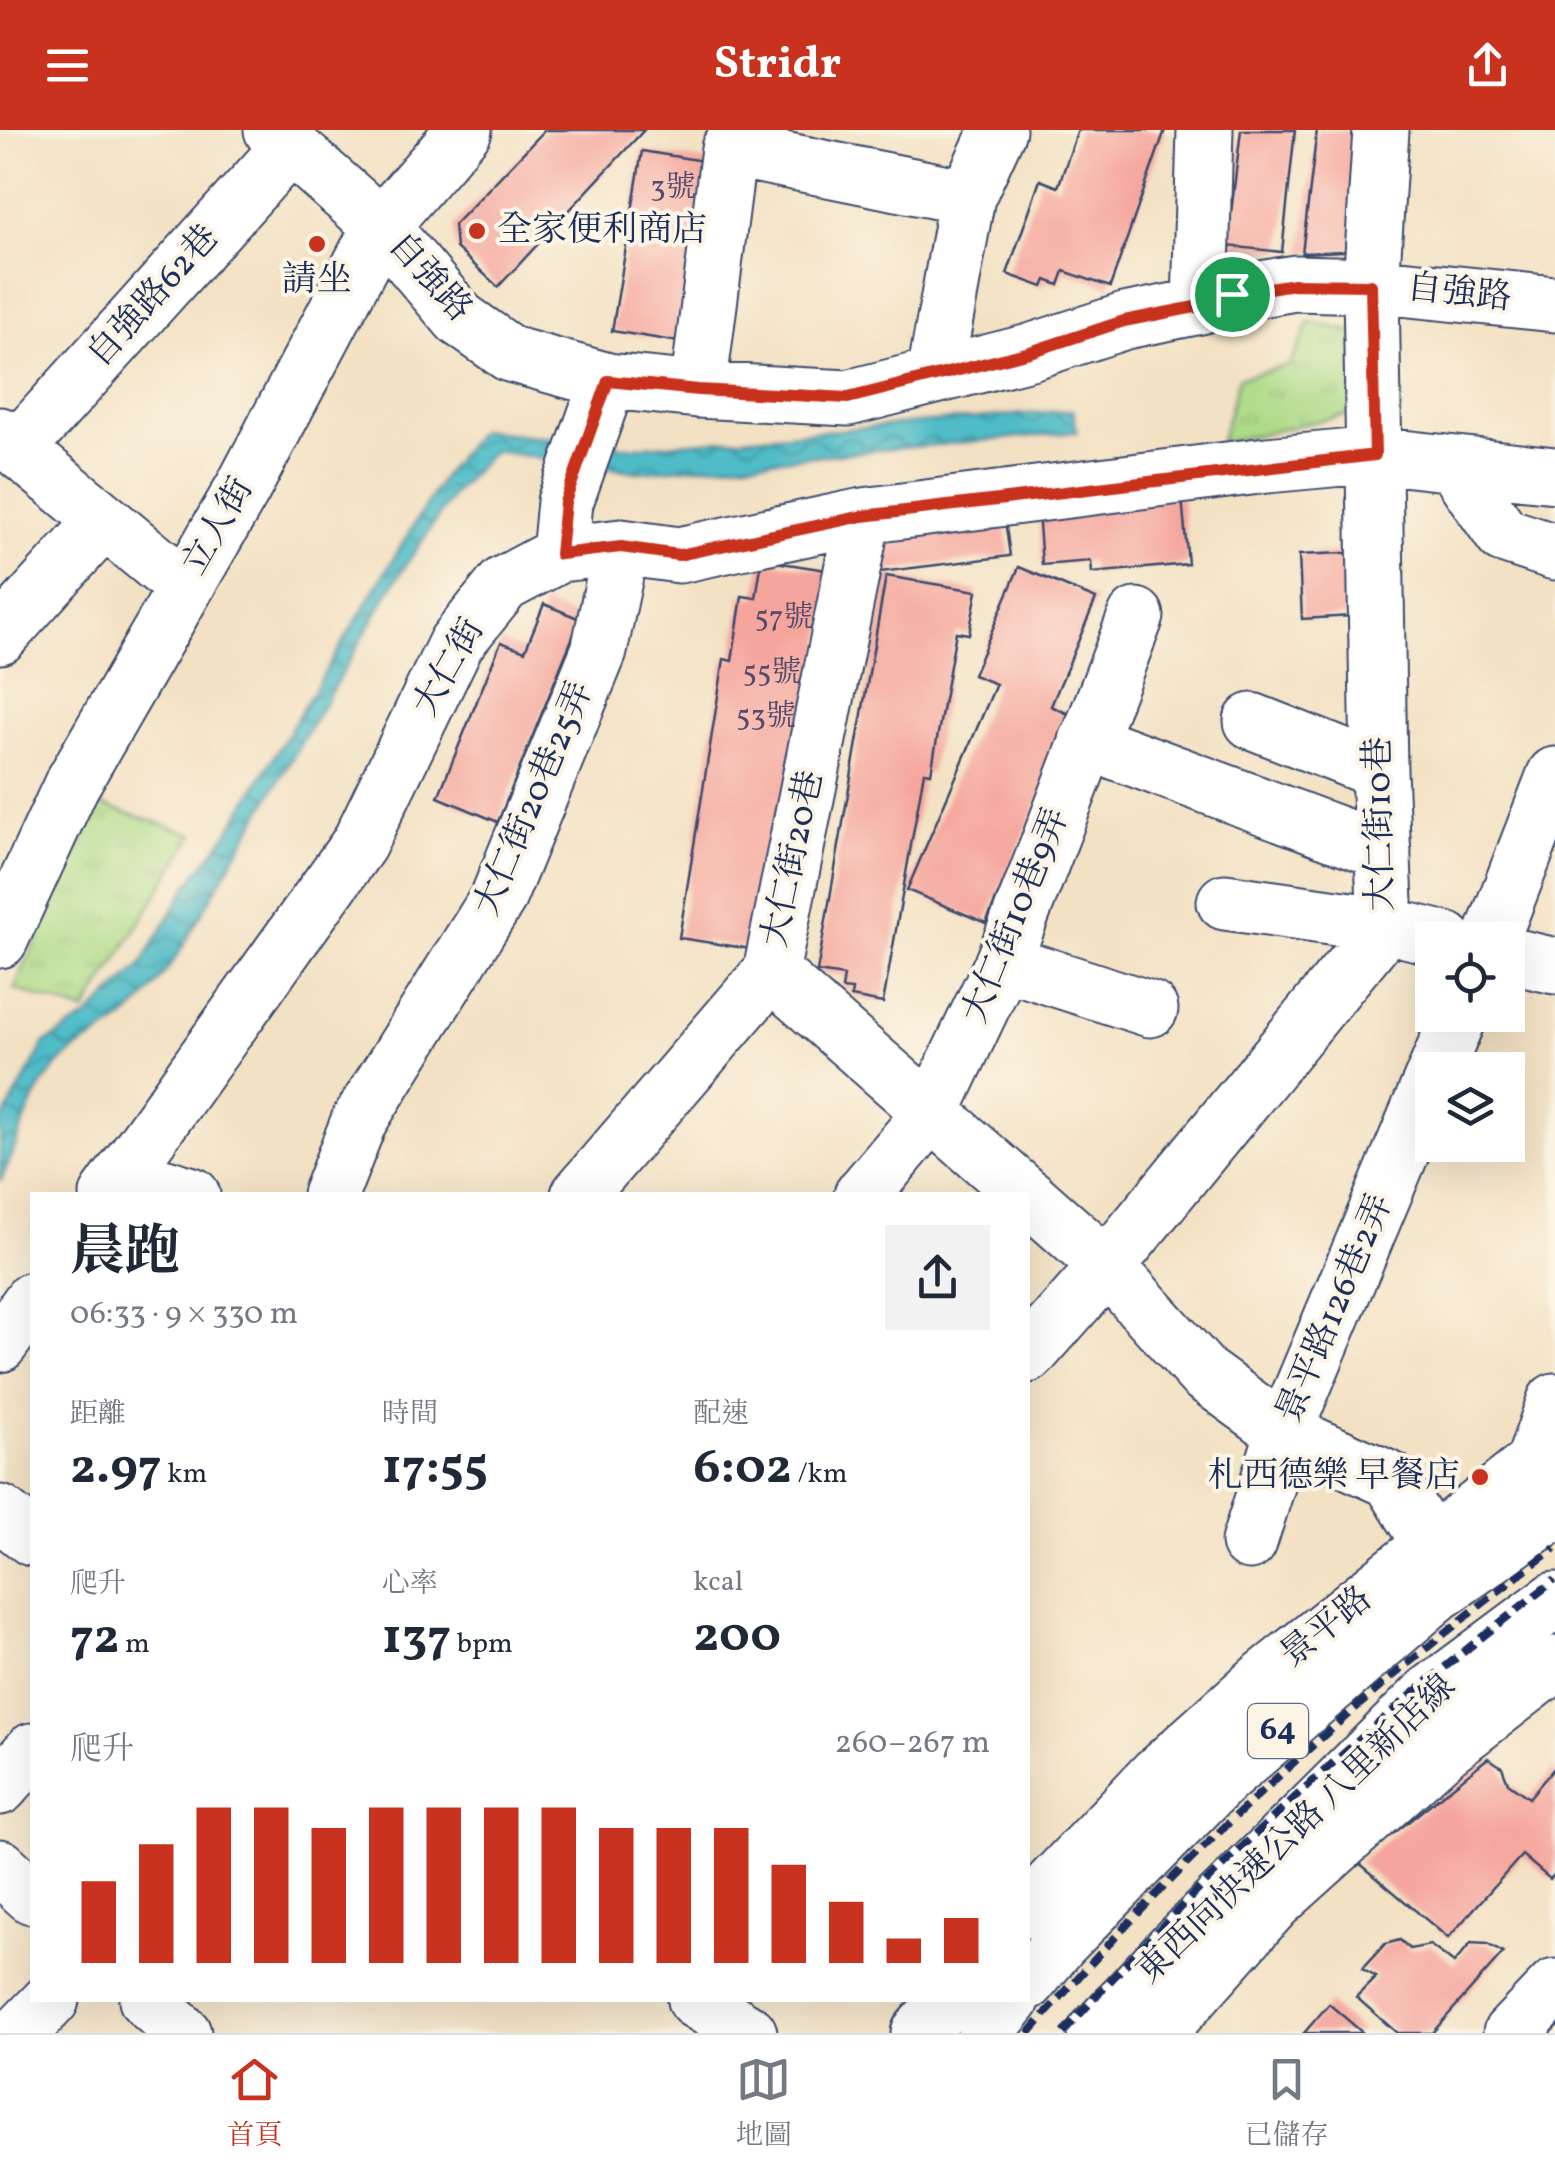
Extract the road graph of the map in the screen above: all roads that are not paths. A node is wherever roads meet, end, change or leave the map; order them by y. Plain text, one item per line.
1 (464, 130) edge
2 (998, 130) edge
3 (1205, 130) edge
4 (1380, 130) edge
5 (281, 138) edge
6 (967, 197) junction
7 (381, 226) junction
8 (1371, 285) junction
9 (1555, 304) edge
10 (1200, 306) junction
11 (935, 376) junction
12 (608, 381) junction
13 (698, 390) junction
14 (8, 442) edge
15 (1375, 455) junction
16 (1454, 464) junction
17 (1555, 475) edge
18 (863, 516) junction
19 (104, 521) junction
20 (562, 528) junction
21 (621, 547) junction
22 (1555, 552) edge
23 (185, 587) junction
24 (1136, 616) dead end
25 (0, 636) edge
26 (1252, 721) dead end
27 (1087, 741) junction
28 (1379, 771) junction
29 (1555, 775) edge
30 (1382, 851) junction
31 (1225, 902) dead end
32 (1498, 922) edge
33 (1386, 926) junction
34 (1415, 933) edge
35 (0, 940) edge
36 (1525, 959) edge
37 (1004, 962) junction
38 (1555, 966) edge
39 (770, 972) junction
40 (1150, 1009) dead end
41 (932, 1112) junction
42 (1415, 1120) edge
43 (116, 1185) edge
44 (169, 1192) edge
45 (331, 1192) edge
46 (582, 1192) edge
47 (865, 1192) edge
48 (1022, 1192) edge
49 (1030, 1199) edge
50 (1107, 1266) junction
51 (30, 1303) edge
52 (0, 1344) edge
53 (1030, 1352) edge
54 (1555, 1401) edge
55 (1284, 1432) junction
56 (1548, 1468) edge
57 (1555, 1511) edge
58 (0, 1513) edge
59 (30, 1536) edge
60 (1249, 1542) dead end
61 (1431, 1544) junction
62 (1555, 1600) edge
63 (1555, 1664) edge
64 (30, 1753) edge
65 (0, 1787) edge
66 (0, 1866) edge
67 (30, 1894) edge
68 (1030, 1908) edge
69 (1030, 1980) edge
70 (1555, 1987) edge
71 (49, 2002) edge
72 (149, 2002) edge
73 (697, 2002) edge
74 (946, 2002) edge
75 (1010, 2002) edge
76 (19, 2033) edge
77 (183, 2033) edge
78 (749, 2033) edge
79 (919, 2033) edge
80 (985, 2033) edge
81 (1095, 2033) edge
82 (1158, 2033) edge
83 (1510, 2033) edge

1 - 7 main road, 立人街
2 - 6 main road
3 - 10 main road
4 - 8 main road, 大仁街10巷
5 - 7 main road, 自強路
5 - 14 main road, 自強路62巷
6 - 11 main road
6 - 13 main road
7 - 12 main road, 自強路
7 - 23 main road, 立人街
8 - 9 main road, 自強路
8 - 10 main road, 自強路
8 - 15 main road, 大仁街10巷
10 - 11 main road, 自強路
11 - 13 main road, 自強路
12 - 13 main road, 自強路
12 - 20 main road
14 - 19 main road
15 - 16 main road, 大仁街
15 - 18 main road, 大仁街
15 - 28 main road, 大仁街10巷
16 - 17 main road, 大仁街
16 - 22 main road
18 - 21 main road, 大仁街
18 - 39 main road, 大仁街20巷
19 - 23 main road
19 - 25 main road
20 - 21 main road, 大仁街
20 - 43 main road, 大仁街
21 - 45 main road, 大仁街20巷25弄
23 - 35 main road, 立人街
24 - 27 main road, 大仁街10巷9弄
26 - 28 main road
27 - 30 main road
27 - 37 main road, 大仁街10巷9弄
28 - 30 main road, 大仁街10巷
29 - 32 main road
30 - 33 main road, 大仁街10巷
31 - 33 main road
33 - 34 main road
33 - 50 main road, 大仁街10巷
36 - 38 main road
37 - 40 main road
37 - 41 main road, 大仁街10巷9弄
39 - 41 main road
39 - 46 main road, 大仁街20巷
41 - 47 main road, 大仁街10巷9弄
41 - 48 main road
42 - 55 main road, 景平路126巷2弄
43 - 44 main road
49 - 50 main road
50 - 53 main road, 大仁街10巷
50 - 55 main road
51 - 52 main road
54 - 56 main road
55 - 60 main road, 景平路126巷2弄
55 - 61 main road
56 - 61 main road, 景平路
57 - 69 main road, 64
58 - 59 main road
61 - 68 main road, 景平路
62 - 81 main road, 東西向快速公路 八里新店線 / 64
63 - 82 main road
64 - 65 main road
66 - 67 main road
70 - 83 main road
71 - 76 main road
72 - 77 main road
73 - 78 main road
74 - 79 main road
75 - 80 main road

